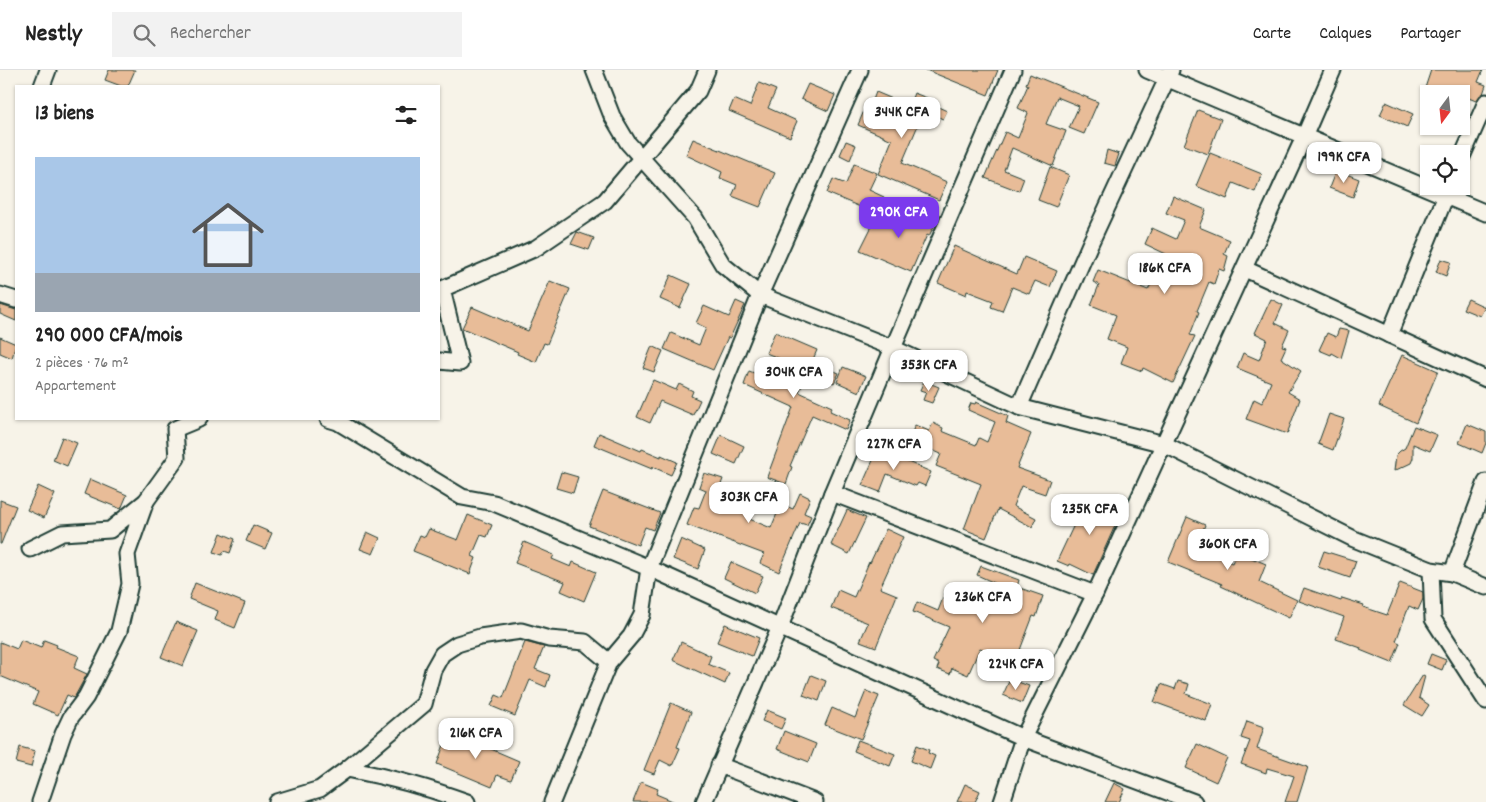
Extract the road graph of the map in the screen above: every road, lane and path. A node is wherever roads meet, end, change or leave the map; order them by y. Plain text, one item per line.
1 (48, 70) edge
2 (594, 70) edge
3 (707, 70) edge
4 (860, 70) edge
5 (1013, 70) edge
6 (1147, 70) edge
7 (1333, 70) edge
8 (1170, 74) edge
9 (42, 85) edge
10 (1486, 102) edge
11 (1304, 137) junction
12 (1467, 145) edge
13 (641, 159) junction
14 (1420, 181) edge
15 (1445, 195) edge
16 (1454, 195) edge
17 (1486, 212) edge
18 (1245, 268) junction
19 (0, 295) edge
20 (760, 295) junction
21 (15, 300) edge
22 (1389, 335) junction
23 (893, 348) junction
24 (440, 362) edge
25 (1486, 379) edge
26 (1019, 407) junction
27 (194, 420) edge
28 (331, 420) edge
29 (173, 424) edge
30 (1164, 444) junction
31 (1486, 482) edge
32 (832, 493) junction
33 (146, 501) junction
34 (30, 549) dead end
35 (649, 568) junction
36 (1431, 570) junction
37 (1452, 573) junction
38 (1486, 587) edge
39 (1095, 594) junction
40 (780, 627) junction
41 (610, 662) junction
42 (1486, 701) edge
43 (1023, 738) junction
44 (719, 765) junction
45 (347, 769) junction
46 (40, 802) edge
47 (277, 802) edge
48 (467, 802) edge
49 (552, 802) edge
50 (704, 802) edge
51 (815, 802) edge
52 (1002, 802) edge
53 (1193, 802) edge

1 - 9 street
2 - 13 street
3 - 13 street
4 - 20 street
5 - 23 street
6 - 8 street
7 - 11 street
8 - 11 street
8 - 26 street
10 - 12 street
11 - 14 street
11 - 18 street
13 - 20 street
13 - 24 street
15 - 22 street
16 - 17 street
18 - 22 street
18 - 30 street
19 - 21 street
20 - 23 street
20 - 35 street
22 - 25 street
23 - 26 street
23 - 32 street
26 - 30 street
27 - 29 street
28 - 35 street
29 - 33 street
30 - 36 street
30 - 39 street
31 - 37 street
32 - 39 street
32 - 40 street
33 - 34 street
33 - 46 street
35 - 40 street
35 - 41 street
36 - 37 street
36 - 42 street
37 - 38 street
39 - 43 street
40 - 43 street
40 - 44 street
41 - 45 street
41 - 49 street
43 - 52 street
43 - 53 street
44 - 50 street
44 - 51 street
45 - 47 street
45 - 48 street

